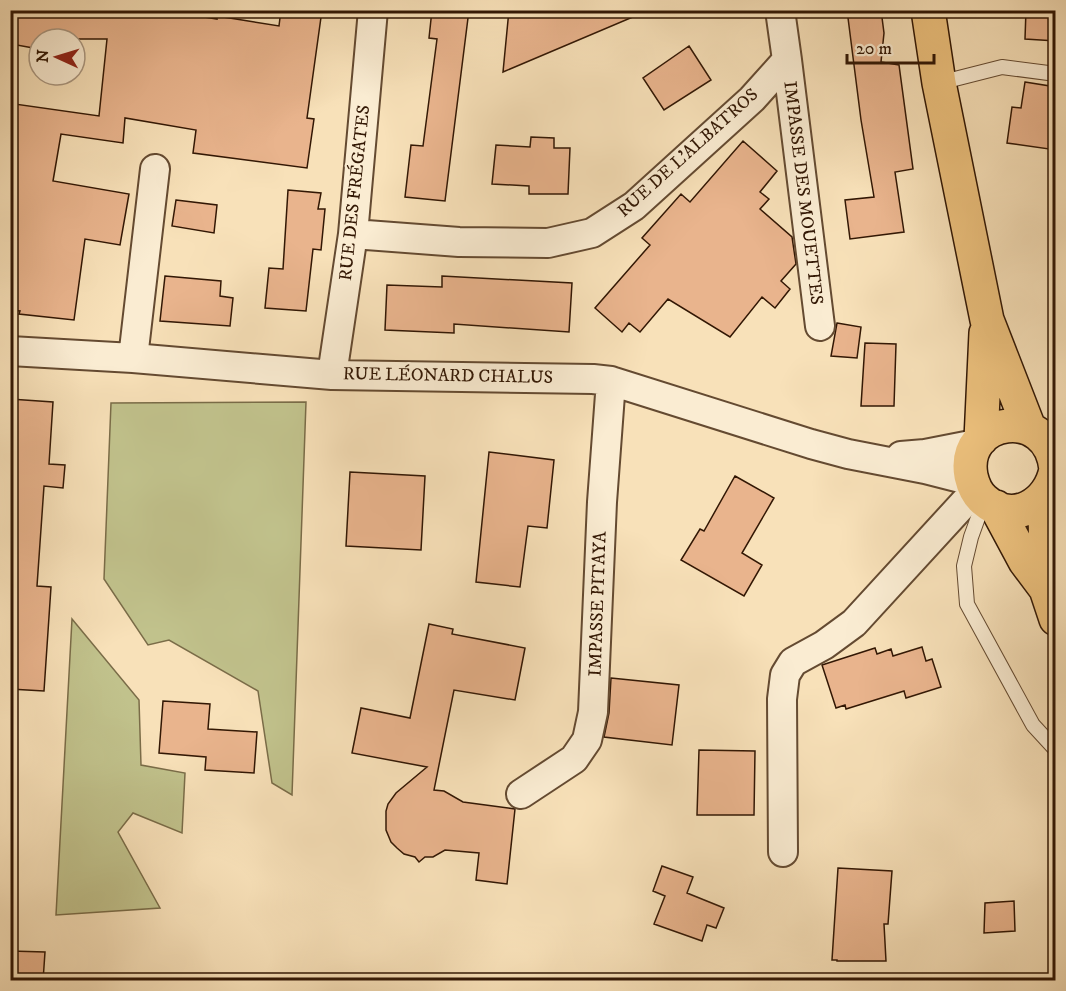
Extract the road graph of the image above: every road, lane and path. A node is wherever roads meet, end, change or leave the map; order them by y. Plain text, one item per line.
1 (373, 10) edge
2 (780, 10) edge
3 (928, 10) edge
4 (787, 60) junction
5 (1056, 74) edge
6 (939, 83) junction
7 (155, 169) dead end
8 (352, 234) junction
9 (987, 320) junction
10 (820, 326) dead end
11 (10, 351) edge
12 (133, 358) junction
13 (332, 375) junction
14 (611, 381) junction
15 (979, 442) junction
16 (875, 458) junction
17 (1049, 467) edge
18 (982, 495) junction
19 (1051, 604) edge
20 (1056, 750) edge
21 (521, 794) dead end
22 (783, 852) dead end

1 - 8 street, RUE DES FRÉGATES
2 - 4 street
3 - 6 main road
4 - 8 street, RUE DE L'ALBATROS
4 - 10 street, IMPASSE DES MOUETTES
5 - 6 lane
6 - 9 main road
7 - 12 street
8 - 13 street, RUE DES FRÉGATES
9 - 15 main road
9 - 17 main road
11 - 12 street, RUE LÉONARD CHALUS
12 - 13 street, RUE LÉONARD CHALUS
13 - 14 street, RUE LÉONARD CHALUS
14 - 16 street, RUE LÉONARD CHALUS
14 - 21 street, IMPASSE PITAYA
15 - 16 street, RUE LÉONARD CHALUS
15 - 17 main road
15 - 18 main road
16 - 18 street, RUE LÉONARD CHALUS
17 - 18 main road
17 - 19 main road
18 - 19 main road
18 - 20 lane
18 - 22 street

